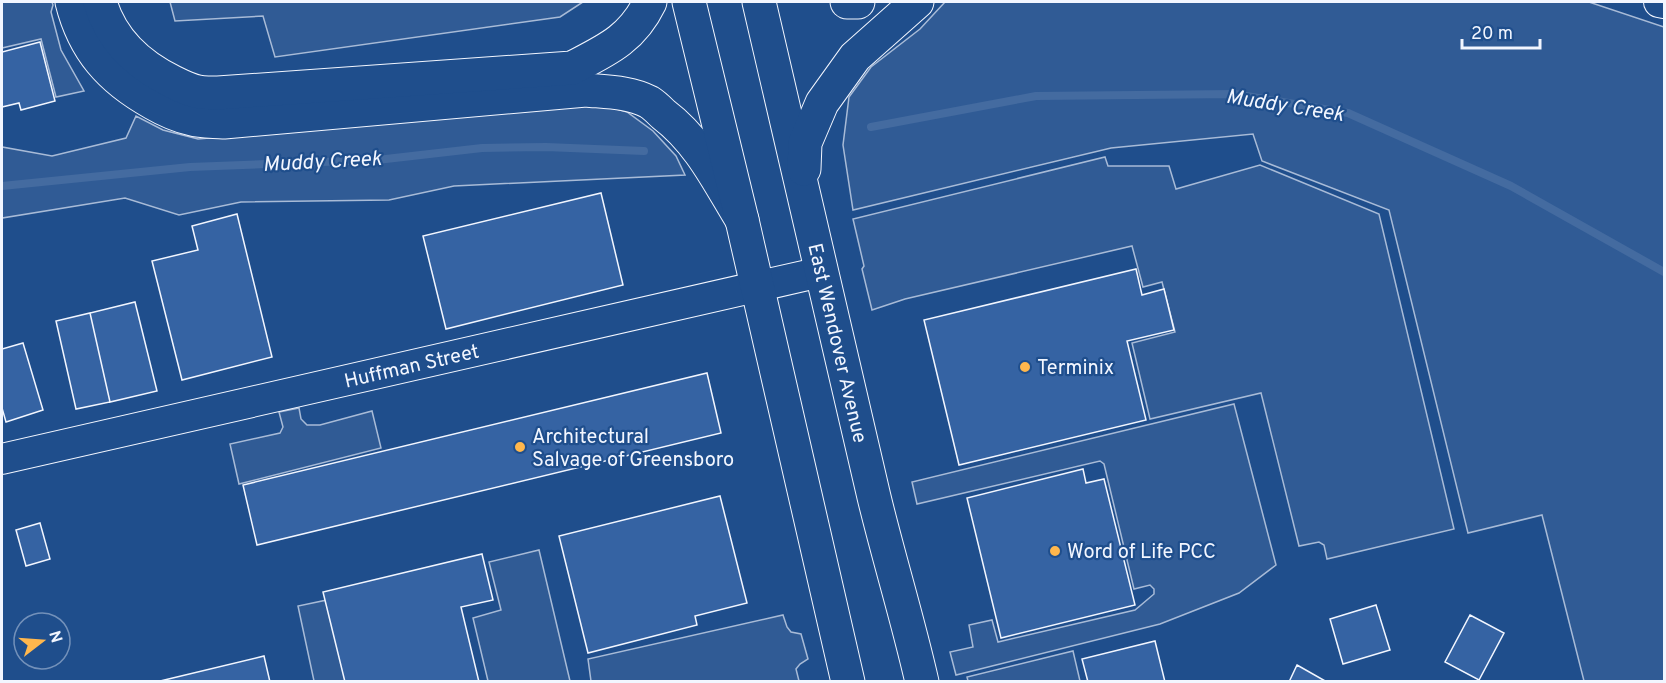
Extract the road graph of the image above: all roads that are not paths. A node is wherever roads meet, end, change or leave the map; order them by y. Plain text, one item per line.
1 (72, 2) edge
2 (100, 2) edge
3 (650, 2) edge
4 (689, 2) edge
5 (759, 2) edge
6 (847, 2) edge
7 (858, 2) edge
8 (917, 2) edge
9 (1659, 2) edge
10 (1665, 3) edge
11 (803, 189) junction
12 (742, 220) junction
13 (821, 272) junction
14 (757, 287) junction
15 (2, 459) edge
16 (848, 681) edge
17 (922, 681) edge

1 - 12 highway
2 - 3 highway
4 - 12 highway
5 - 11 highway, East Wendover Avenue
6 - 7 highway
8 - 11 highway
9 - 10 street
11 - 13 highway, East Wendover Avenue
12 - 14 highway
13 - 14 street, Huffman Street
13 - 17 highway, East Wendover Avenue
14 - 15 street, Huffman Street
14 - 16 highway

